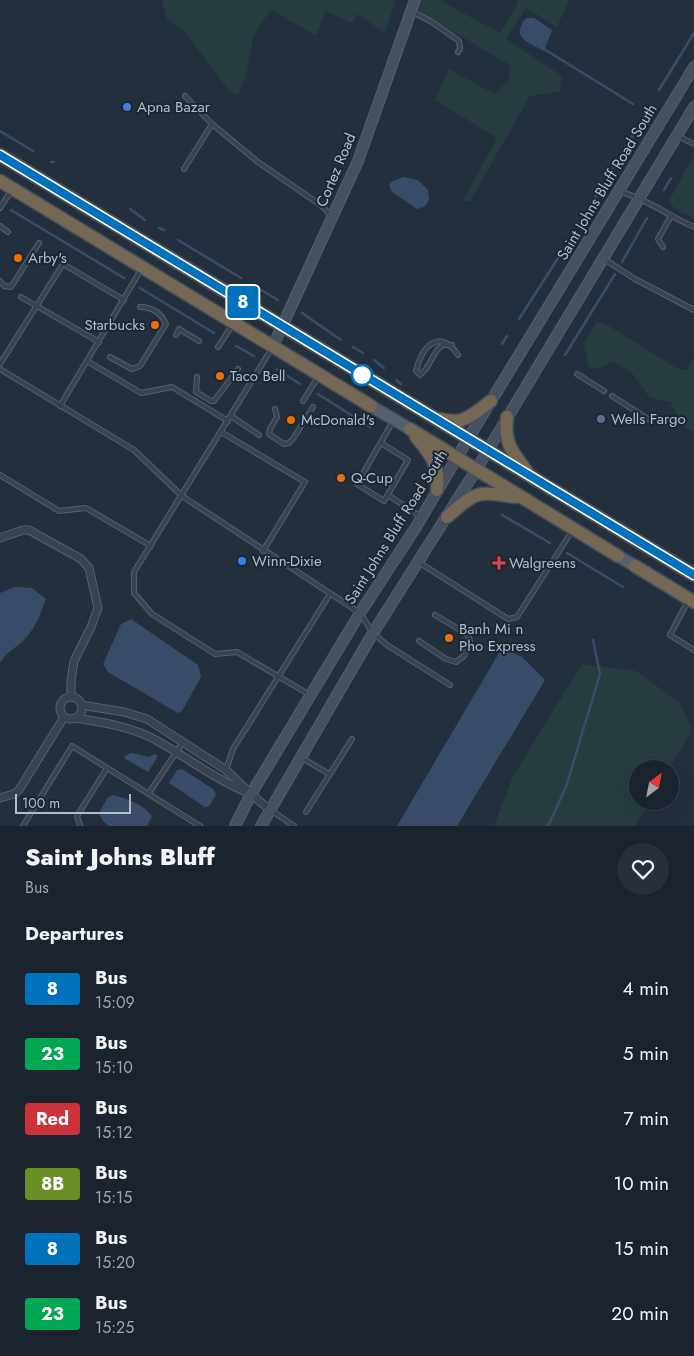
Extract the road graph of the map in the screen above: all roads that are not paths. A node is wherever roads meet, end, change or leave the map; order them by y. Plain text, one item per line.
1 (415, 0) edge
2 (411, 12) junction
3 (458, 52) dead end
4 (694, 67) edge
5 (185, 96) dead end
6 (694, 107) edge
7 (212, 124) junction
8 (676, 135) junction
9 (694, 144) edge
10 (0, 155) edge
11 (184, 169) dead end
12 (26, 171) junction
13 (0, 181) edge
14 (12, 188) junction
15 (618, 192) junction
16 (638, 197) junction
17 (0, 208) edge
18 (671, 216) junction
19 (332, 217) junction
20 (0, 226) edge
21 (694, 227) edge
22 (8, 232) dead end
23 (39, 242) dead end
24 (663, 247) dead end
25 (602, 258) junction
26 (143, 267) junction
27 (0, 281) edge
28 (21, 297) dead end
29 (124, 300) junction
30 (36, 306) junction
31 (140, 307) dead end
32 (694, 310) edge
33 (233, 322) junction
34 (282, 327) junction
35 (176, 335) dead end
36 (199, 341) dead end
37 (99, 342) junction
38 (452, 345) junction
39 (273, 346) junction
40 (218, 347) dead end
41 (458, 355) dead end
42 (110, 357) dead end
43 (87, 361) junction
44 (0, 364) edge
45 (0, 369) edge
46 (238, 369) dead end
47 (319, 374) junction
48 (577, 374) dead end
49 (197, 377) dead end
50 (604, 391) dead end
51 (612, 396) dead end
52 (303, 401) dead end
53 (491, 401) junction
54 (60, 406) junction
55 (371, 406) joint
56 (313, 407) dead end
57 (276, 409) dead end
58 (231, 416) junction
59 (507, 417) junction
60 (434, 418) junction
61 (648, 419) dead end
62 (394, 420) junction
63 (228, 421) junction
64 (410, 429) junction
65 (222, 432) junction
66 (259, 435) dead end
67 (468, 439) junction
68 (381, 443) junction
69 (487, 450) junction
70 (456, 457) junction
71 (476, 470) junction
72 (0, 475) edge
73 (530, 476) junction
74 (437, 490) junction
75 (388, 495) junction
76 (182, 496) junction
77 (524, 498) junction
78 (422, 517) junction
79 (447, 517) junction
80 (573, 529) junction
81 (0, 538) edge
82 (151, 546) junction
83 (263, 551) junction
84 (618, 556) joint
85 (418, 562) junction
86 (635, 566) joint
87 (694, 575) edge
88 (330, 594) junction
89 (691, 601) edge
90 (360, 613) junction
91 (435, 615) dead end
92 (373, 633) junction
93 (419, 641) dead end
94 (694, 650) edge
95 (279, 677) junction
96 (450, 685) dead end
97 (310, 696) junction
98 (72, 697) junction
99 (81, 705) junction
100 (64, 717) junction
101 (76, 718) junction
102 (352, 739) dead end
103 (183, 742) junction
104 (177, 753) junction
105 (300, 757) junction
106 (107, 768) junction
107 (226, 770) junction
108 (329, 774) junction
109 (149, 793) junction
110 (251, 794) junction
111 (0, 798) edge
112 (270, 810) junction
113 (306, 812) dead end
114 (24, 826) edge
115 (80, 826) edge
116 (200, 826) edge
117 (236, 826) edge
118 (261, 826) edge
119 (294, 826) edge

1 - 2 main road, Cortez Road
2 - 3 lane
2 - 19 main road, Cortez Road
4 - 15 main road, Saint Johns Bluff Road South
5 - 7 lane
6 - 8 main road
7 - 11 lane
7 - 19 lane
8 - 9 lane
8 - 16 main road
10 - 12 highway
12 - 14 highway
12 - 34 highway
13 - 14 highway
14 - 17 lane
14 - 26 highway
15 - 16 lane
15 - 53 main road, Saint Johns Bluff Road South
16 - 18 lane
16 - 25 main road
18 - 21 lane
18 - 24 lane
19 - 34 main road, Cortez Road
20 - 22 lane
23 - 27 lane
25 - 32 lane
25 - 59 main road
26 - 29 lane
26 - 33 highway
28 - 30 lane
29 - 30 lane
29 - 37 lane
30 - 37 lane
30 - 44 lane
31 - 42 lane
33 - 39 highway
33 - 40 lane
34 - 39 main road, Cortez Road
34 - 60 highway
35 - 36 lane
37 - 43 lane
38 - 38 lane
38 - 41 lane
39 - 47 highway
39 - 58 lane
43 - 54 lane
43 - 63 lane
45 - 54 lane
46 - 49 lane
47 - 52 lane
47 - 55 highway
48 - 50 lane
51 - 61 lane
53 - 60 highway
53 - 67 main road, Saint Johns Bluff Road South
54 - 76 lane
55 - 62 main road
56 - 57 lane
58 - 63 lane
58 - 66 lane
59 - 69 main road
59 - 73 highway
60 - 67 highway
62 - 64 main road
62 - 68 lane
63 - 65 lane
64 - 70 highway
64 - 74 highway
65 - 76 lane
65 - 83 lane
67 - 69 highway
67 - 70 main road, Saint Johns Bluff Road South
68 - 75 lane
68 - 75 lane
69 - 71 main road
69 - 73 highway
70 - 71 highway
70 - 74 main road, Saint Johns Bluff Road South
71 - 77 highway
71 - 79 main road
72 - 82 lane
73 - 87 highway
74 - 78 main road, Saint Johns Bluff Road South
75 - 78 lane
76 - 82 lane
76 - 83 lane
77 - 79 highway
77 - 80 highway
78 - 90 main road, Saint Johns Bluff Road South
79 - 85 main road
80 - 84 highway
80 - 85 lane
81 - 98 street
82 - 95 lane
83 - 88 lane
84 - 86 main road
85 - 92 main road
86 - 89 highway
88 - 90 lane
88 - 95 lane
89 - 94 lane
90 - 92 lane
90 - 97 main road, Saint Johns Bluff Road South
91 - 93 lane
92 - 96 lane
92 - 105 main road
95 - 97 lane
95 - 107 lane
97 - 110 main road, Saint Johns Bluff Road South
98 - 99 street
98 - 100 street
99 - 101 street
99 - 103 street
100 - 101 street
100 - 111 street
101 - 104 street
102 - 108 lane
103 - 104 lane
103 - 107 street
104 - 109 lane
104 - 110 street
105 - 108 lane
105 - 112 main road
106 - 109 lane
106 - 114 lane
106 - 115 lane
107 - 110 street
108 - 113 lane
109 - 116 lane
110 - 112 street
110 - 117 main road, Saint Johns Bluff Road South
112 - 118 main road
112 - 119 lane

